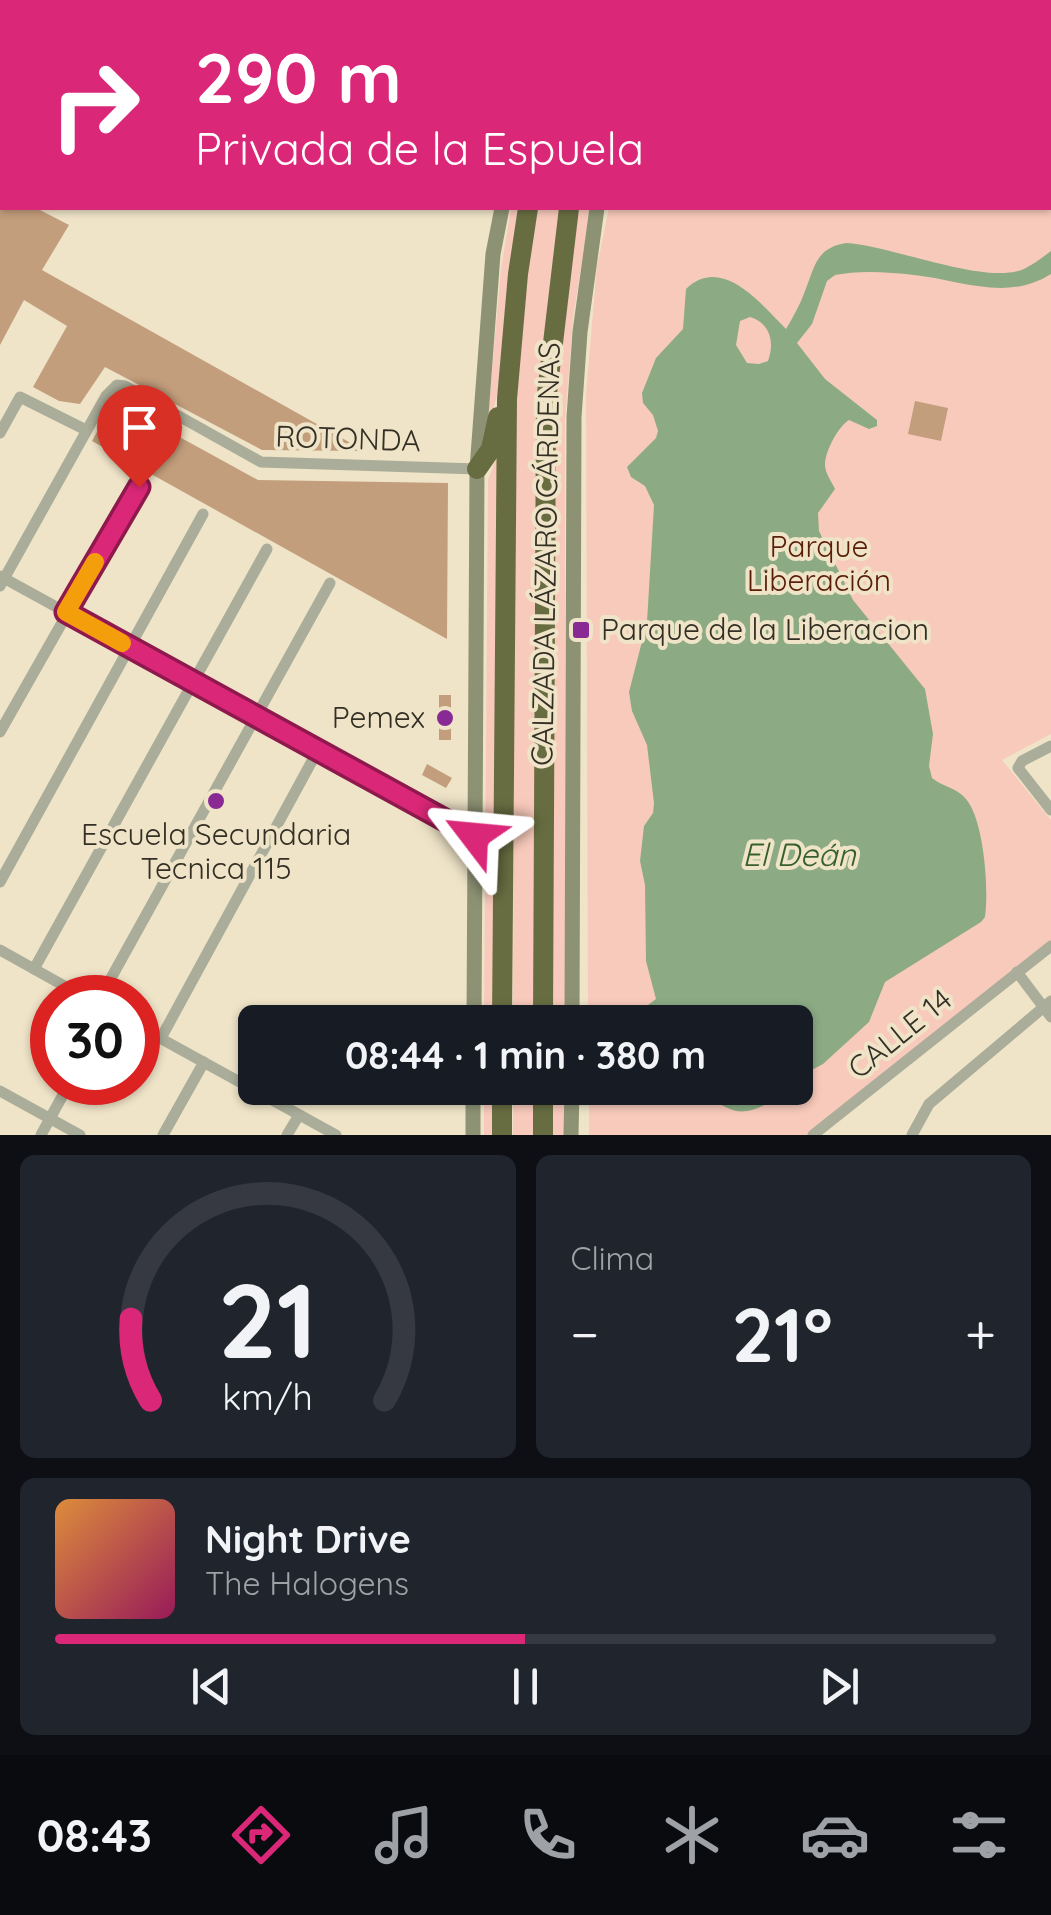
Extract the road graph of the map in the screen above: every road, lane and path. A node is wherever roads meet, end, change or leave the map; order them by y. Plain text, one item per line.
1 (502, 210) edge
2 (528, 210) edge
3 (569, 210) edge
4 (597, 210) edge
5 (511, 356) junction
6 (86, 430) junction
7 (0, 433) edge
8 (477, 469) junction
9 (139, 487) dead end
10 (203, 514) dead end
11 (267, 549) dead end
12 (2, 580) edge
13 (330, 583) dead end
14 (66, 612) junction
15 (130, 647) junction
16 (193, 682) junction
17 (256, 716) junction
18 (0, 732) edge
19 (1051, 746) edge
20 (318, 750) junction
21 (1051, 810) edge
22 (474, 836) junction
23 (0, 882) edge
24 (1051, 946) edge
25 (0, 950) edge
26 (34, 969) junction
27 (1017, 972) junction
28 (45, 975) edge
29 (113, 975) edge
30 (474, 1005) edge
31 (502, 1005) edge
32 (543, 1005) edge
33 (572, 1005) edge
34 (1048, 1008) edge
35 (161, 1038) joint
36 (204, 1062) junction
37 (0, 1091) edge
38 (58, 1105) edge
39 (473, 1105) edge
40 (502, 1105) edge
41 (543, 1105) edge
42 (572, 1105) edge
43 (299, 1114) junction
44 (50, 1119) junction
45 (41, 1135) edge
46 (80, 1135) edge
47 (164, 1135) edge
48 (287, 1135) edge
49 (336, 1135) edge
50 (473, 1135) edge
51 (502, 1135) edge
52 (543, 1135) edge
53 (572, 1135) edge
54 (813, 1135) edge
55 (912, 1135) edge

1 - 8 main road
2 - 5 highway, CALZADA LÁZARO CÁRDENAS
3 - 32 highway, CALZADA LÁZARO CÁRDENAS
4 - 33 main road, CALZADA LÁZARO CÁRDENAS
5 - 8 highway
5 - 31 highway, CALZADA LÁZARO CÁRDENAS
6 - 7 street
6 - 8 street, ROTONDA
6 - 12 street
8 - 22 main road
9 - 14 street
10 - 15 street
11 - 16 street
12 - 14 street
13 - 17 street
14 - 15 street
14 - 18 street
15 - 16 street
15 - 23 street
16 - 17 street
16 - 26 street
17 - 20 street
17 - 29 street
19 - 21 street
20 - 22 street
20 - 35 street
22 - 30 main road
24 - 27 street, CALLE 14
25 - 26 street
26 - 28 street
27 - 34 street
27 - 54 street, CALLE 14
34 - 55 street
35 - 36 street
36 - 43 street
36 - 47 street
37 - 44 street
38 - 44 street
39 - 50 main road
40 - 51 highway
41 - 52 highway
42 - 53 main road
43 - 48 street
43 - 49 street
44 - 45 street
44 - 46 street

